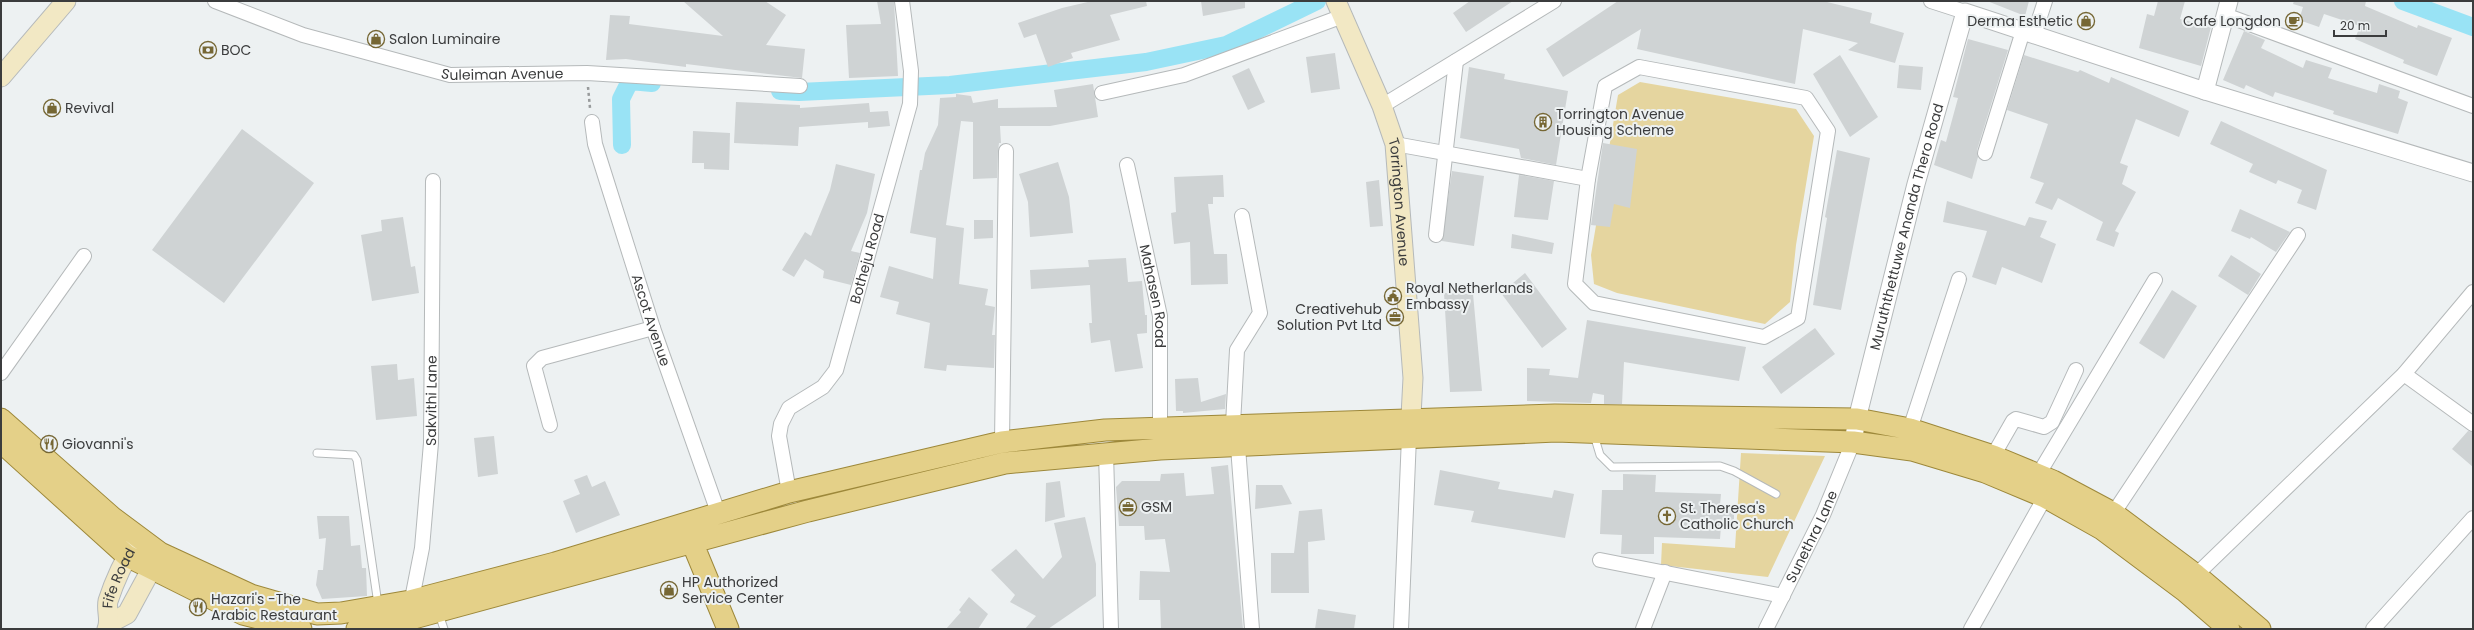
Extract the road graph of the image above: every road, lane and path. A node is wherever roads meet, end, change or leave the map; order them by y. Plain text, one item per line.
1 (66, 1) edge
2 (215, 1) edge
3 (902, 1) edge
4 (1554, 1) edge
5 (1931, 1) edge
6 (2045, 1) edge
7 (2227, 8) edge
8 (1340, 9) edge
9 (1965, 12) junction
10 (2029, 33) junction
11 (1456, 61) junction
12 (586, 73) junction
13 (1, 77) edge
14 (800, 86) dead end
15 (2205, 91) junction
16 (1102, 93) dead end
17 (1382, 106) junction
18 (2473, 106) edge
19 (592, 122) joint
20 (1395, 144) junction
21 (1006, 151) dead end
22 (1985, 153) dead end
23 (1444, 155) junction
24 (1127, 165) dead end
25 (2473, 173) edge
26 (1588, 179) junction
27 (432, 181) dead end
28 (1242, 216) dead end
29 (1436, 235) dead end
30 (2298, 235) dead end
31 (84, 256) dead end
32 (1959, 278) dead end
33 (2155, 280) dead end
34 (2473, 292) edge
35 (653, 328) junction
36 (2076, 370) dead end
37 (1, 373) edge
38 (2404, 374) junction
39 (1, 419) edge
40 (1857, 419) junction
41 (1233, 424) junction
42 (2473, 424) edge
43 (550, 426) dead end
44 (1410, 429) junction
45 (1910, 429) junction
46 (1160, 430) junction
47 (1594, 433) junction
48 (1, 442) edge
49 (1002, 442) junction
50 (1853, 442) junction
51 (1238, 446) junction
52 (317, 453) dead end
53 (1106, 453) junction
54 (1993, 456) junction
55 (2046, 484) junction
56 (789, 492) junction
57 (1776, 494) dead end
58 (719, 515) junction
59 (2473, 518) edge
60 (2107, 521) junction
61 (690, 533) junction
62 (138, 538) junction
63 (127, 556) junction
64 (1600, 560) dead end
65 (157, 561) junction
66 (1665, 572) junction
67 (2196, 575) junction
68 (1783, 596) junction
69 (379, 606) junction
70 (410, 610) junction
71 (441, 619) edge
72 (108, 626) edge
73 (301, 629) edge
74 (357, 629) edge
75 (728, 629) edge
76 (1110, 629) edge
77 (1252, 629) edge
78 (1401, 629) edge
79 (1643, 629) edge
80 (1766, 629) edge
81 (1971, 629) edge
82 (2230, 629) edge
83 (2260, 629) edge
84 (2373, 629) edge

1 - 13 main road
2 - 12 street, Suleiman Avenue
3 - 56 street, Botheju Road
4 - 11 street
5 - 9 street
6 - 10 street
7 - 15 street
7 - 18 street
8 - 16 street
8 - 17 main road, Torrington Avenue
9 - 10 street
9 - 40 street, Muruththettuwe Ananda Thero Road
10 - 15 street
10 - 22 street
11 - 17 street
11 - 23 street
12 - 14 street, Suleiman Avenue
12 - 19 path
15 - 25 street
17 - 20 main road, Torrington Avenue
19 - 35 street, Ascot Avenue
20 - 23 street
20 - 44 main road, Torrington Avenue
21 - 49 street
23 - 26 street
23 - 29 street
24 - 46 street, Mahasen Road
26 - 26 street
27 - 70 street, Sakvithi Lane
28 - 41 street
30 - 60 street
31 - 37 street
32 - 45 street
33 - 55 street
34 - 38 street
35 - 43 street
35 - 58 street, Ascot Avenue
36 - 54 street
38 - 42 street
38 - 67 street
39 - 62 main road
40 - 44 main road
40 - 45 main road
40 - 50 street, Muruththettuwe Ananda Thero Road
41 - 44 main road
41 - 46 main road
44 - 47 main road
44 - 51 main road
44 - 78 street
45 - 54 main road
46 - 49 main road
47 - 50 main road
47 - 57 lane
48 - 63 main road
49 - 56 main road
50 - 55 main road
50 - 68 street, Sunethra Lane
51 - 53 main road
51 - 77 street
52 - 69 lane
53 - 61 main road
53 - 76 street
54 - 55 main road
55 - 60 main road
55 - 81 street
56 - 58 main road
58 - 61 main road
59 - 84 street
60 - 67 main road
60 - 82 main road
61 - 70 main road
61 - 71 main road
61 - 75 main road
62 - 63 main road, Fife Road
62 - 65 main road
63 - 65 main road
63 - 72 main road, Fife Road
64 - 66 street
65 - 69 main road
65 - 72 main road, Fife Road
65 - 73 main road
66 - 68 street
66 - 79 street
67 - 83 main road
68 - 80 street, Sunethra Lane
69 - 70 main road
70 - 71 main road
70 - 74 main road

